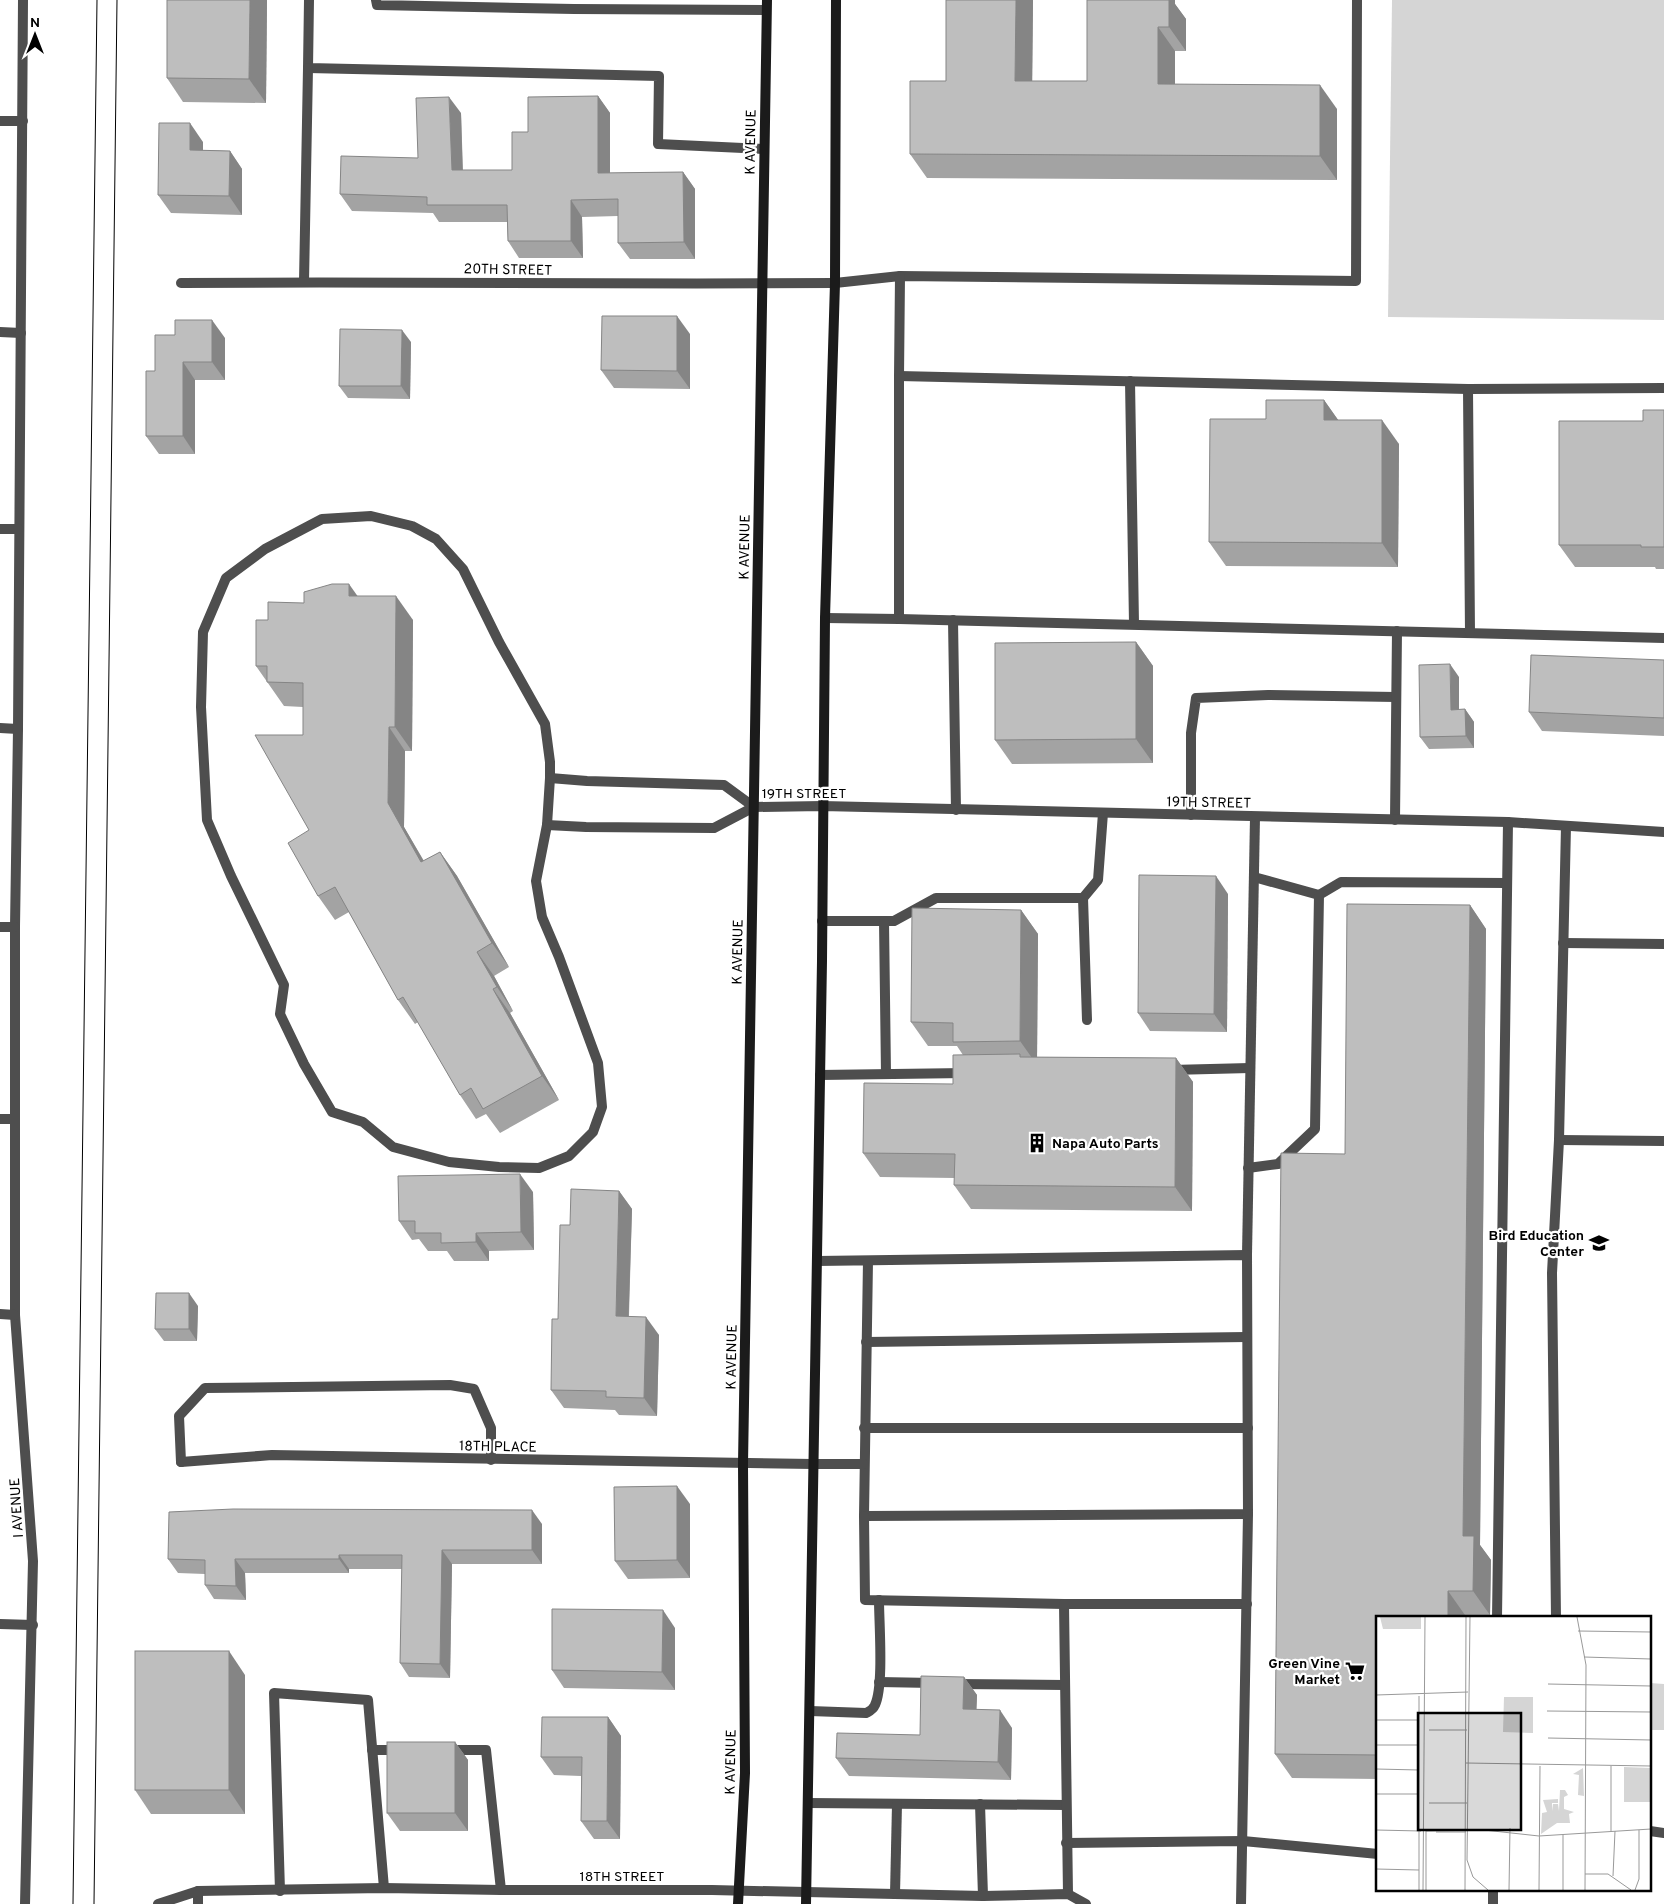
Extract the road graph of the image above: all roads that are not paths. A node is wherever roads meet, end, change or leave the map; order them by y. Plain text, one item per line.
1 (23, 0) edge
2 (309, 0) edge
3 (376, 0) edge
4 (836, 0) edge
5 (1357, 0) edge
6 (766, 5) edge
7 (308, 68) junction
8 (0, 121) edge
9 (23, 121) junction
10 (764, 150) junction
11 (900, 276) junction
12 (304, 282) junction
13 (180, 283) dead end
14 (835, 283) junction
15 (762, 284) junction
16 (0, 332) edge
17 (21, 333) junction
18 (898, 376) junction
19 (1130, 381) junction
20 (1664, 388) edge
21 (1468, 389) junction
22 (0, 529) edge
23 (19, 529) junction
24 (825, 618) junction
25 (899, 619) junction
26 (953, 620) junction
27 (1134, 624) junction
28 (1397, 631) junction
29 (1470, 633) junction
30 (1664, 638) edge
31 (1396, 698) junction
32 (0, 728) edge
33 (18, 728) junction
34 (550, 778) junction
35 (822, 806) junction
36 (754, 807) junction
37 (956, 810) junction
38 (1102, 813) junction
39 (1191, 815) junction
40 (1256, 817) junction
41 (1395, 820) junction
42 (1508, 822) junction
43 (547, 825) junction
44 (1566, 826) junction
45 (1664, 832) edge
46 (1254, 877) junction
47 (1507, 883) junction
48 (1320, 895) junction
49 (1083, 898) junction
50 (822, 921) junction
51 (884, 921) junction
52 (0, 927) edge
53 (15, 927) junction
54 (1563, 943) junction
55 (1664, 944) edge
56 (1087, 1020) dead end
57 (1250, 1068) junction
58 (1162, 1070) edge
59 (974, 1072) edge
60 (886, 1074) junction
61 (820, 1075) junction
62 (0, 1119) edge
63 (15, 1119) junction
64 (1559, 1140) junction
65 (1664, 1142) edge
66 (1248, 1168) junction
67 (1247, 1255) junction
68 (817, 1261) junction
69 (868, 1261) junction
70 (0, 1314) edge
71 (15, 1314) junction
72 (1247, 1337) junction
73 (866, 1342) junction
74 (864, 1428) junction
75 (1248, 1428) junction
76 (491, 1460) junction
77 (743, 1464) junction
78 (813, 1464) junction
79 (864, 1464) junction
80 (1248, 1514) junction
81 (864, 1516) junction
82 (879, 1600) junction
83 (1064, 1604) junction
84 (1247, 1604) junction
85 (1497, 1616) edge
86 (1556, 1616) edge
87 (0, 1624) edge
88 (33, 1625) junction
89 (879, 1682) junction
90 (1065, 1686) junction
91 (810, 1711) junction
92 (372, 1750) junction
93 (410, 1750) edge
94 (438, 1750) edge
95 (808, 1803) junction
96 (897, 1804) junction
97 (980, 1804) junction
98 (1066, 1805) junction
99 (1243, 1841) junction
100 (1066, 1843) junction
101 (1376, 1854) edge
102 (384, 1888) junction
103 (501, 1890) junction
104 (738, 1890) junction
105 (198, 1891) junction
106 (280, 1891) junction
107 (806, 1892) junction
108 (895, 1894) junction
109 (1068, 1894) junction
110 (983, 1896) junction
111 (25, 1904) edge
112 (158, 1904) edge
113 (198, 1904) edge
114 (738, 1904) edge
115 (806, 1904) edge
116 (1086, 1904) edge
117 (1241, 1904) edge

1 - 9 street, I AVENUE
2 - 7 street
3 - 6 street
4 - 14 main road
5 - 11 street, 20TH STREET
6 - 10 main road, K AVENUE
7 - 10 street
7 - 12 street
8 - 9 street
9 - 17 street, I AVENUE
10 - 15 main road, K AVENUE
11 - 14 street, 20TH STREET
11 - 18 street
12 - 13 street, 20TH STREET
12 - 15 street, 20TH STREET
14 - 15 street, 20TH STREET
14 - 24 main road
15 - 36 main road, K AVENUE
16 - 17 street
17 - 23 street, I AVENUE
18 - 19 street
18 - 25 street
19 - 21 street
19 - 27 street
20 - 21 street
21 - 29 street
22 - 23 street
23 - 33 street, I AVENUE
24 - 25 street
24 - 35 main road
25 - 26 street
26 - 27 street
26 - 37 street
27 - 28 street
28 - 29 street
28 - 31 street
29 - 30 street
31 - 39 street
31 - 41 street
32 - 33 street
33 - 53 street, I AVENUE
34 - 36 street
34 - 43 street
34 - 43 street
35 - 36 street, 19TH STREET
35 - 37 street, 19TH STREET
35 - 50 main road
36 - 43 street
36 - 77 main road, K AVENUE
37 - 38 street, 19TH STREET
38 - 39 street, 19TH STREET
38 - 49 street
39 - 40 street, 19TH STREET
40 - 41 street, 19TH STREET
40 - 46 street
41 - 42 street, 19TH STREET
42 - 44 street, 19TH STREET
42 - 47 street
44 - 45 street, 19TH STREET
44 - 54 street
46 - 48 street
46 - 57 street
47 - 48 street
47 - 85 street
48 - 66 street
49 - 51 street
49 - 56 street
50 - 51 street
50 - 61 main road
51 - 60 street
52 - 53 street
53 - 63 street, I AVENUE
54 - 55 street
54 - 64 street
57 - 58 street
57 - 66 street
59 - 60 street
60 - 61 street
61 - 68 main road
62 - 63 street
63 - 71 street, I AVENUE
64 - 65 street
64 - 86 street
66 - 67 street
67 - 69 street
67 - 72 street
68 - 69 street
68 - 78 main road
69 - 73 street
70 - 71 street
71 - 88 street, I AVENUE
72 - 73 street
72 - 75 street
73 - 74 street
74 - 75 street
74 - 79 street
75 - 80 street
76 - 76 street, 18TH PLACE
76 - 77 street, 18TH PLACE
77 - 78 street, 18TH PLACE
77 - 104 main road, K AVENUE
78 - 79 street, 18TH PLACE
78 - 91 main road
79 - 81 street
80 - 81 street
80 - 84 street
81 - 82 street
82 - 83 street
82 - 89 street
83 - 84 street
83 - 90 street
84 - 99 street
87 - 88 street
88 - 111 street, I AVENUE
89 - 90 street
89 - 91 street
90 - 98 street
91 - 95 main road
92 - 93 street
92 - 102 street
92 - 106 street
94 - 103 street
95 - 96 street
95 - 107 main road
96 - 97 street
96 - 108 street
97 - 98 street
97 - 110 street
98 - 100 street
99 - 100 street
99 - 101 street
99 - 117 street
100 - 109 street
102 - 103 street, 18TH STREET
102 - 106 street, 18TH STREET
103 - 104 street, 18TH STREET
104 - 107 street, 18TH STREET
104 - 114 main road, K AVENUE
105 - 106 street, 18TH STREET
105 - 112 street, 18TH STREET
105 - 113 street
107 - 108 street, 18TH STREET
107 - 115 main road
108 - 110 street, 18TH STREET
109 - 110 street, 18TH STREET
109 - 116 street

